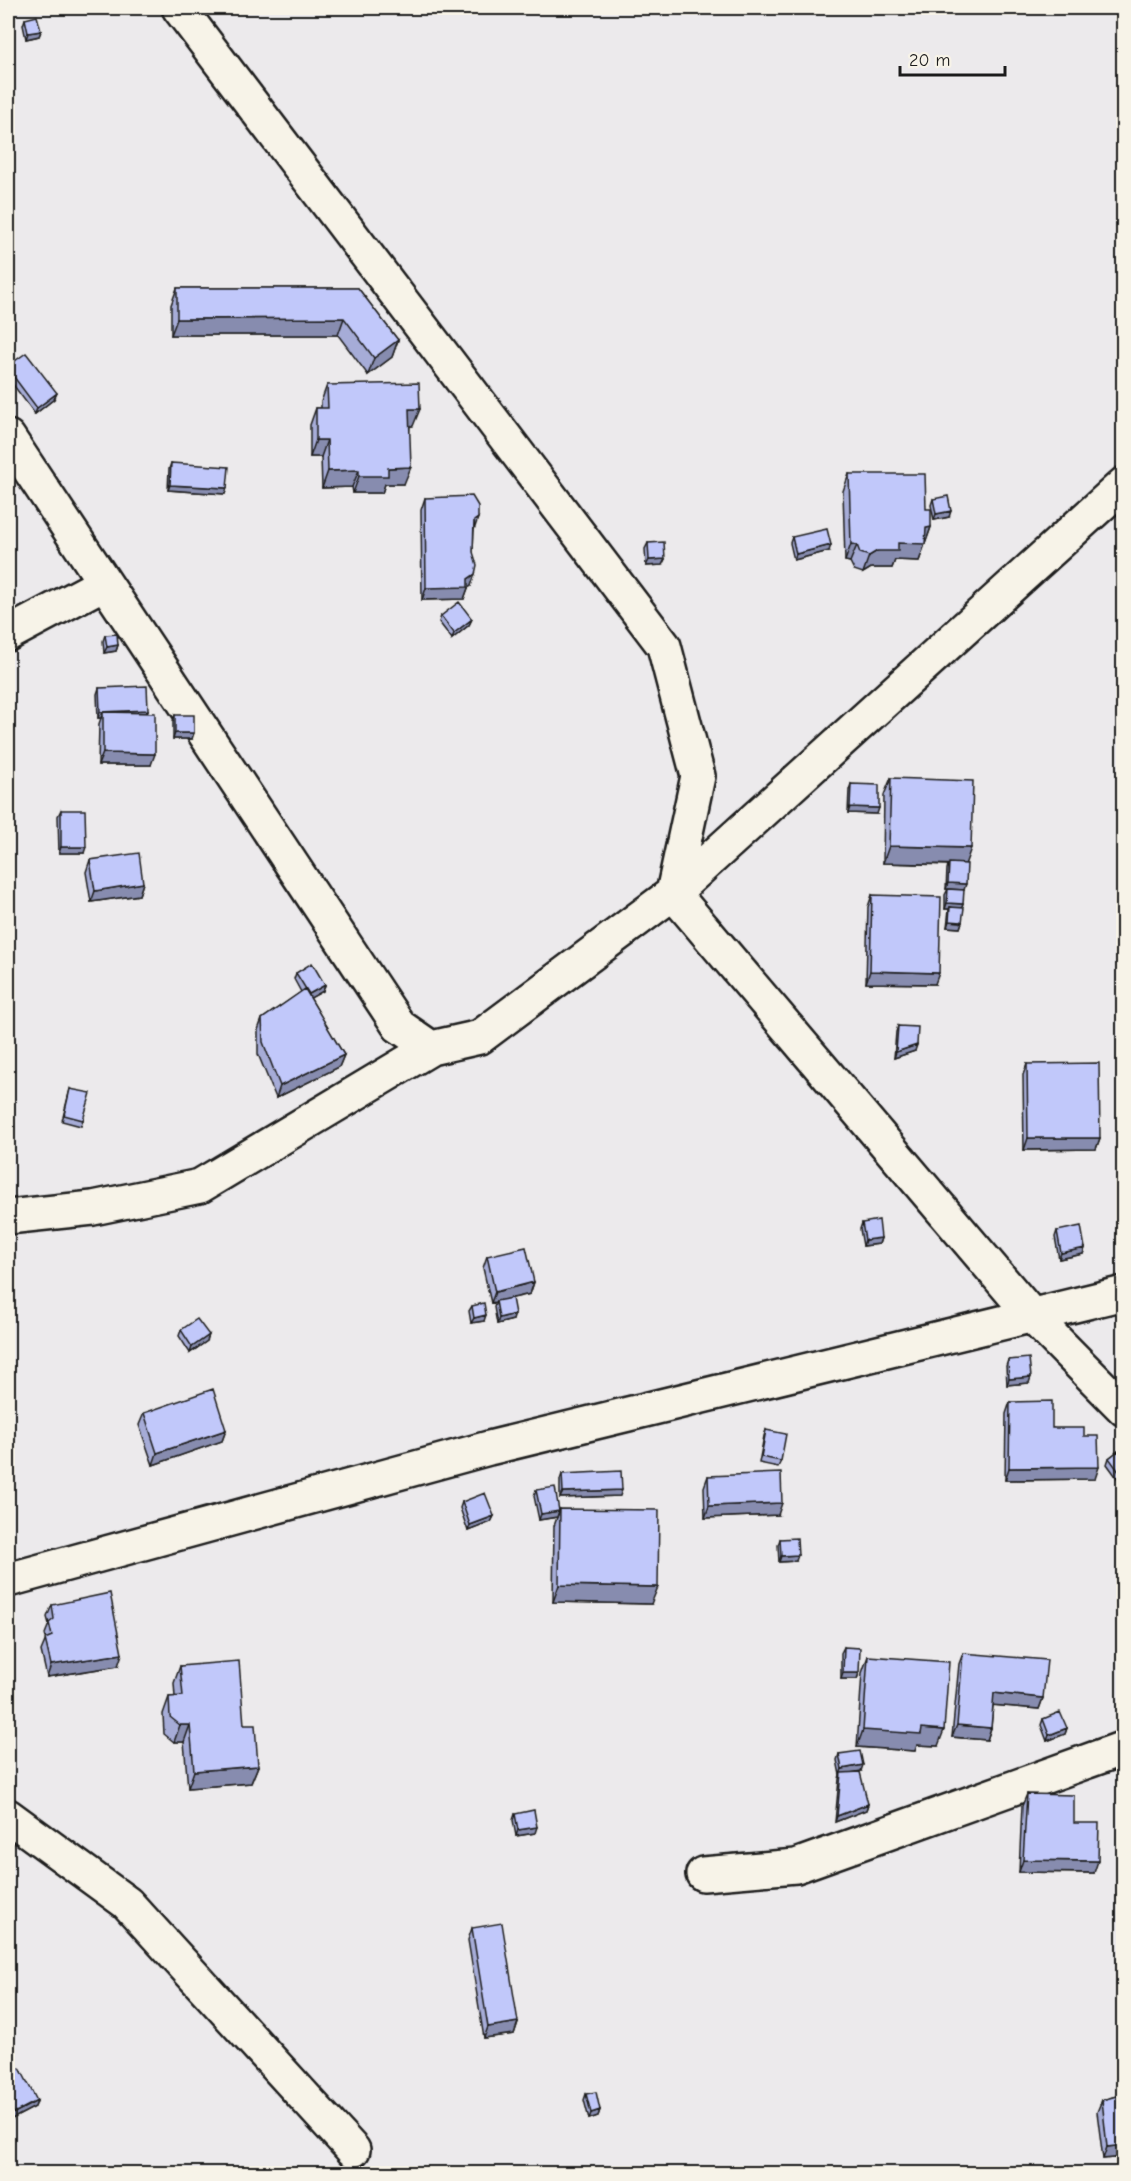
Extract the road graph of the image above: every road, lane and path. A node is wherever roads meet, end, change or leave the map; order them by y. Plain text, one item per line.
1 (179, 8) edge
2 (8, 437) edge
3 (1124, 484) edge
4 (104, 582) junction
5 (8, 634) edge
6 (673, 893) junction
7 (431, 1048) junction
8 (8, 1217) edge
9 (1124, 1293) edge
10 (1033, 1317) junction
11 (1124, 1410) edge
12 (8, 1580) edge
13 (1124, 1748) edge
14 (8, 1816) edge
15 (703, 1874) dead end
16 (353, 2151) dead end

1 - 6 street
2 - 4 street
3 - 6 street
4 - 5 street
4 - 7 street
6 - 7 street
6 - 10 street
7 - 8 street
9 - 10 street
10 - 11 street
10 - 12 street
13 - 15 street
14 - 16 street

